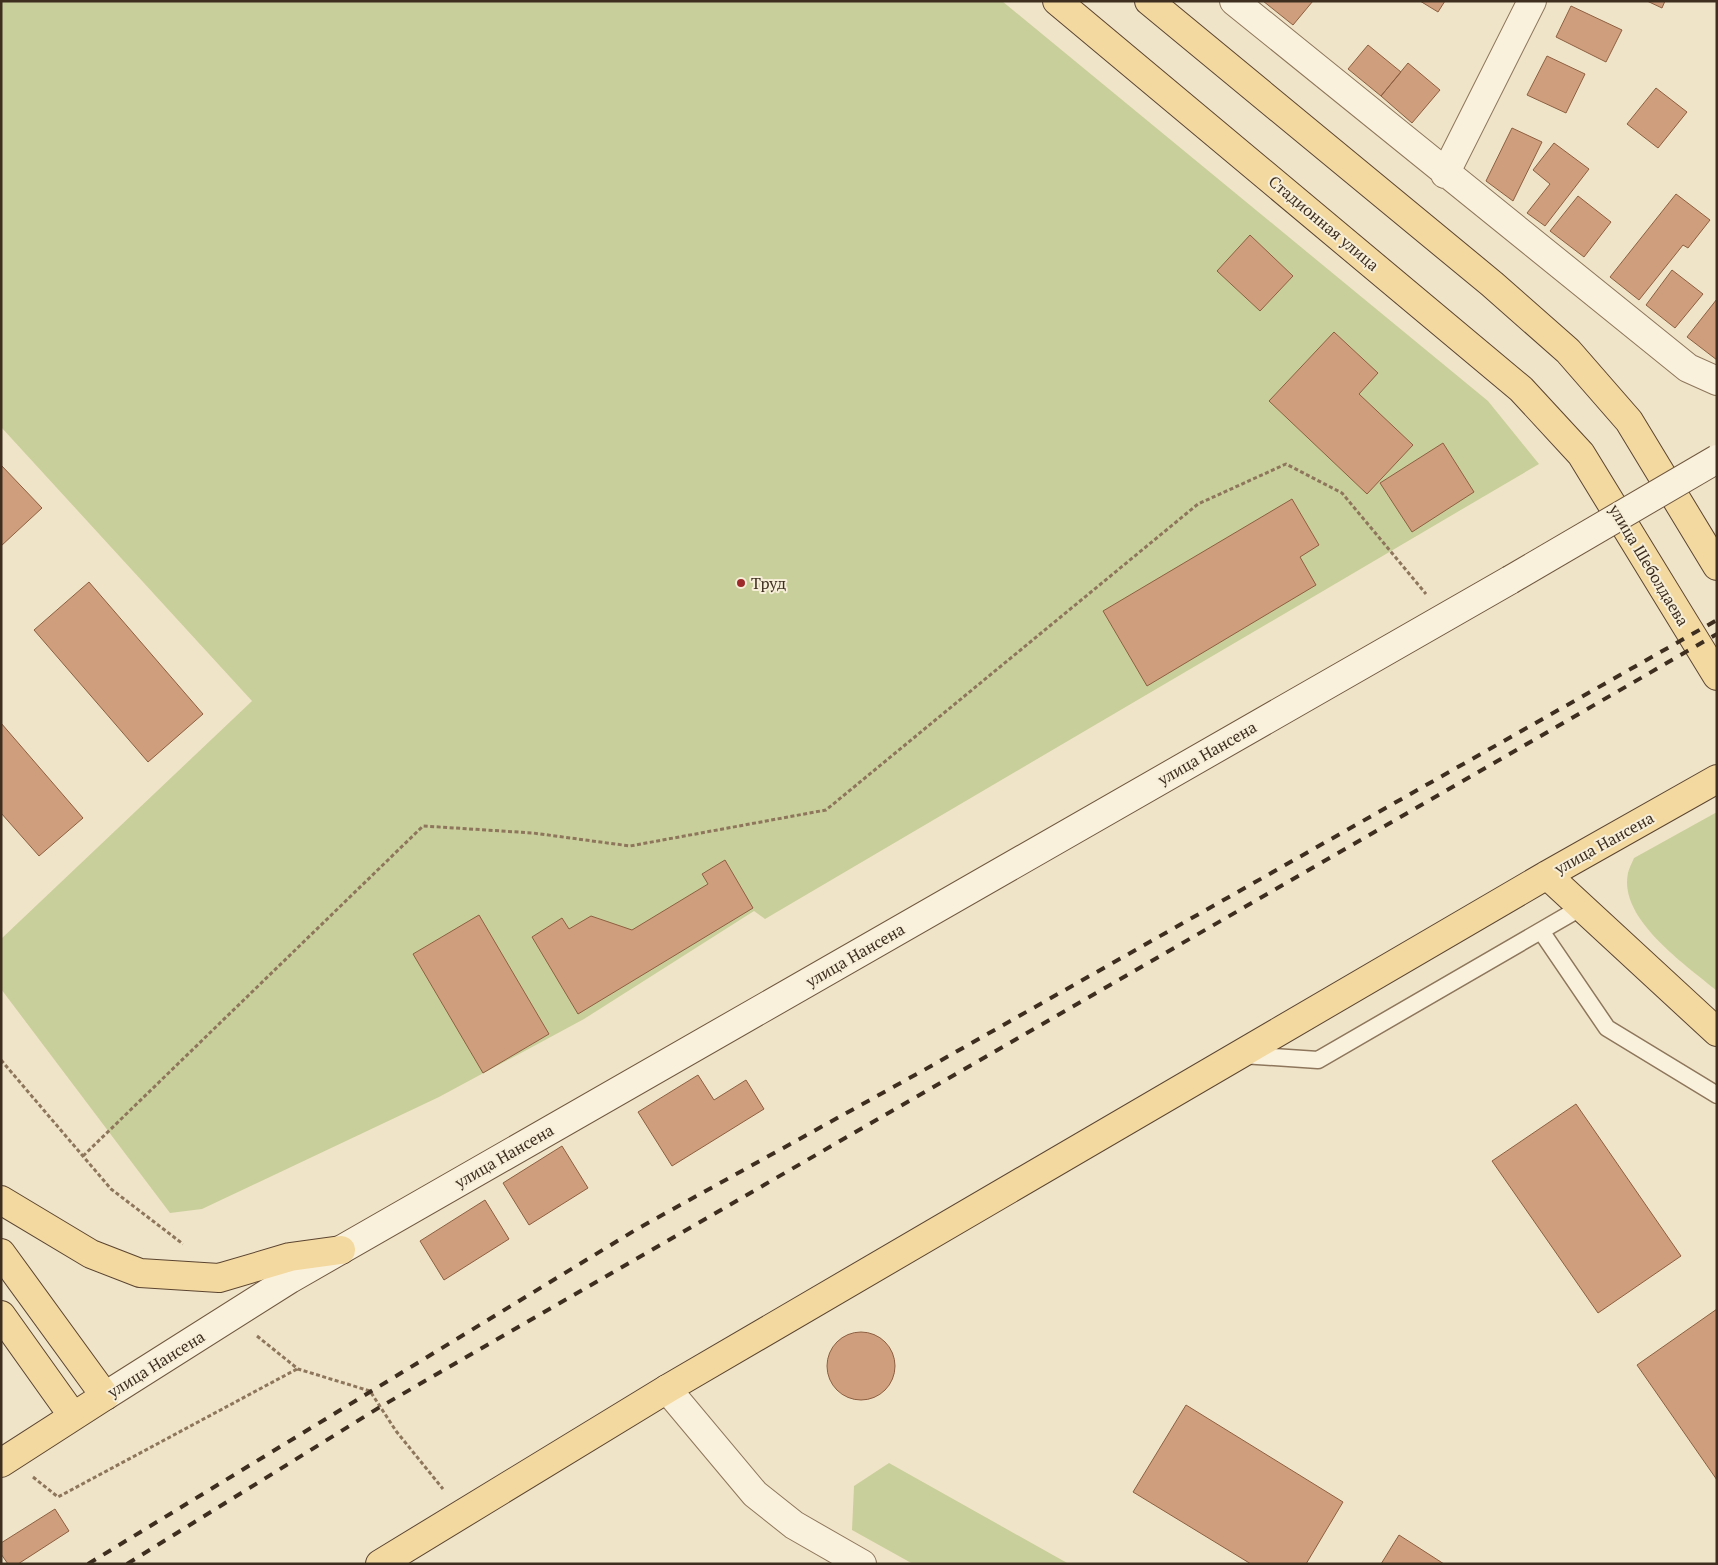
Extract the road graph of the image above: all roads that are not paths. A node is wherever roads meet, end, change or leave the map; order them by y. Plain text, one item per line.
1 (1057, 1) edge
2 (1149, 1) edge
3 (1234, 1) edge
4 (1532, 1) edge
5 (1445, 174) junction
6 (1717, 382) edge
7 (1581, 454) joint
8 (1717, 459) edge
9 (1717, 566) edge
10 (1717, 676) edge
11 (1717, 779) edge
12 (1547, 875) junction
13 (1582, 907) junction
14 (1541, 931) junction
15 (1717, 1032) edge
16 (1240, 1055) junction
17 (1717, 1096) edge
18 (1, 1200) edge
19 (341, 1250) junction
20 (1, 1252) edge
21 (1, 1316) edge
22 (667, 1389) junction
23 (105, 1396) junction
24 (73, 1416) junction
25 (5, 1461) edge
26 (380, 1564) edge
27 (862, 1564) edge

1 - 7 main road, Стадионная улица
2 - 9 main road
3 - 5 main road
4 - 5 main road
5 - 6 main road
7 - 10 main road, улица Шеболдаева
8 - 19 main road, улица Нансена, bridge
11 - 12 main road, улица Нансена
12 - 13 main road
12 - 16 main road, улица Нансена
13 - 14 lane
13 - 15 main road
14 - 16 lane
14 - 17 lane
16 - 22 main road, улица Нансена
18 - 19 main road
19 - 23 main road, улица Нансена
20 - 23 main road
21 - 24 main road
22 - 26 main road, улица Нансена
22 - 27 main road
23 - 24 main road, улица Нансена
24 - 25 main road, улица Нансена

